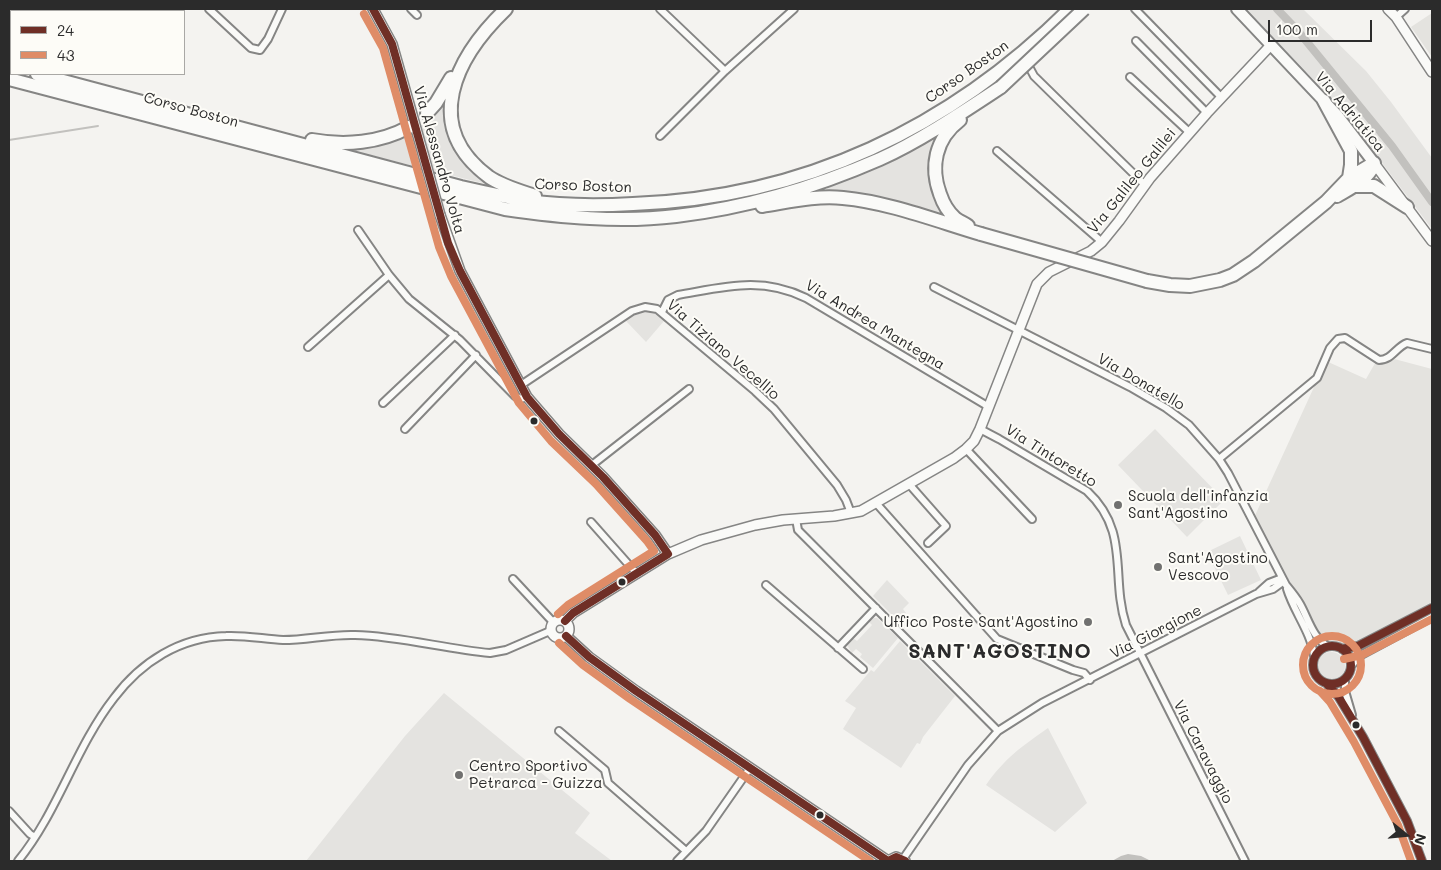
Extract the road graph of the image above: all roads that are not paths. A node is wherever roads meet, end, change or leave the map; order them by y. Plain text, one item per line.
1 (209, 9) edge
2 (282, 9) edge
3 (373, 9) edge
4 (411, 9) edge
5 (499, 9) edge
6 (506, 9) edge
7 (660, 9) edge
8 (794, 9) edge
9 (1070, 9) edge
10 (1084, 9) edge
11 (1135, 9) edge
12 (1237, 9) edge
13 (1388, 9) edge
14 (1405, 9) edge
15 (1394, 13) edge
16 (417, 15) dead end
17 (1136, 41) dead end
18 (1271, 45) junction
19 (1025, 59) dead end
20 (725, 71) junction
21 (1432, 72) edge
22 (52, 76) edge
23 (1130, 77) dead end
24 (9, 79) edge
25 (9, 87) edge
26 (1001, 87) junction
27 (1221, 97) junction
28 (92, 101) junction
29 (1324, 101) junction
30 (427, 113) dead end
31 (1207, 113) junction
32 (409, 127) dead end
33 (241, 128) junction
34 (1189, 132) junction
35 (660, 136) dead end
36 (997, 151) dead end
37 (1374, 163) junction
38 (1352, 182) junction
39 (1144, 184) junction
40 (559, 204) junction
41 (1407, 207) junction
42 (675, 216) junction
43 (358, 230) dead end
44 (981, 234) junction
45 (1432, 241) edge
46 (1102, 242) junction
47 (389, 275) junction
48 (934, 287) dead end
49 (662, 312) junction
50 (1019, 331) junction
51 (454, 335) junction
52 (308, 347) dead end
53 (1432, 349) edge
54 (476, 355) junction
55 (521, 386) junction
56 (689, 390) dead end
57 (527, 397) junction
58 (384, 403) dead end
59 (989, 407) junction
60 (404, 429) dead end
61 (980, 429) junction
62 (966, 449) junction
63 (1219, 459) junction
64 (592, 465) junction
65 (909, 484) junction
66 (876, 503) junction
67 (851, 513) junction
68 (796, 519) junction
69 (1032, 519) dead end
70 (591, 522) dead end
71 (928, 543) dead end
72 (668, 554) junction
73 (1276, 567) junction
74 (637, 574) junction
75 (512, 579) dead end
76 (1284, 581) junction
77 (766, 585) dead end
78 (1271, 586) junction
79 (1288, 594) junction
80 (876, 608) junction
81 (1432, 608) edge
82 (1432, 617) edge
83 (565, 621) junction
84 (552, 627) junction
85 (566, 636) junction
86 (1328, 646) junction
87 (838, 648) junction
88 (1342, 649) junction
89 (1140, 654) junction
90 (1314, 656) junction
91 (1351, 667) junction
92 (863, 669) dead end
93 (1345, 679) junction
94 (1090, 680) junction
95 (1327, 684) junction
96 (1352, 716) junction
97 (559, 731) dead end
98 (998, 731) junction
99 (750, 768) junction
100 (9, 811) edge
101 (35, 837) junction
102 (686, 851) junction
103 (904, 860) edge
104 (18, 861) edge
105 (678, 861) edge
106 (1245, 861) edge
107 (1422, 861) edge

1 - 2 street
3 - 55 street, Via Alessandro Volta, bridge
4 - 16 street
5 - 30 highway
6 - 40 highway
7 - 20 street
8 - 20 street
9 - 40 highway, Corso Boston
10 - 26 highway, Corso Boston, bridge
11 - 27 street
12 - 18 main road, Via Adriatica
13 - 15 street
14 - 15 street
15 - 21 street
17 - 31 street
18 - 27 street, Via Galileo Galilei
18 - 29 main road, Via Adriatica
19 - 39 street
20 - 35 street
22 - 33 highway, Corso Boston
23 - 34 street
24 - 28 highway
25 - 28 highway
26 - 42 highway, Corso Boston
26 - 44 highway
27 - 31 street, Via Galileo Galilei
28 - 42 highway, Corso Boston
29 - 37 main road, Via Adriatica
29 - 38 highway
31 - 34 street, Via Galileo Galilei
32 - 33 highway
33 - 40 highway, Corso Boston
34 - 39 street, Via Galileo Galilei
36 - 46 street
37 - 38 highway
37 - 41 street, Via Adriatica
38 - 41 highway
38 - 44 highway, bridge
39 - 46 street, Via Galileo Galilei
41 - 45 street, Via Adriatica
42 - 44 highway
43 - 47 street, Via Alessandro Volta
46 - 50 street, Via Galileo Galilei
47 - 51 street, Via Alessandro Volta
47 - 52 street
48 - 50 street
49 - 55 street, Via Tiziano Vecellio
49 - 59 street, Via Andrea Mantegna
49 - 67 street, Via Tiziano Vecellio
50 - 59 street, Via Galileo Galilei
50 - 63 street, Via Donatello
51 - 54 street, Via Alessandro Volta
51 - 58 street
53 - 63 street
54 - 57 street, Via Alessandro Volta
54 - 60 street
55 - 57 street, Via Alessandro Volta
56 - 64 street
57 - 64 street, Via Alessandro Volta
59 - 61 street, Via Galileo Galilei
61 - 62 street, Via Galileo Galilei
61 - 89 street, Via Tintoretto
62 - 65 street, Via Galileo Galilei
62 - 69 street
63 - 73 street, Via Donatello
64 - 72 street, Via Alessandro Volta
65 - 66 street, Via Galileo Galilei
65 - 71 street
66 - 67 street, Via Galileo Galilei
66 - 94 street
67 - 68 street, Via Galileo Galilei
68 - 72 street, Via Galileo Galilei
68 - 80 street
70 - 74 street
72 - 74 street, Via Galileo Galilei
73 - 76 street, Via Donatello
73 - 78 street
74 - 83 street, Via Galileo Galilei
75 - 84 street
76 - 78 street, Via Giorgione
76 - 79 street, Via Donatello
76 - 86 street, Via Donatello
77 - 87 street
78 - 79 street
78 - 89 street, Via Giorgione
79 - 90 street, Via Donatello
80 - 87 street
80 - 98 street
81 - 88 street
82 - 91 street
83 - 84 street
83 - 85 street
84 - 85 street
84 - 101 street
85 - 99 street
86 - 88 street
86 - 90 street
87 - 92 street
88 - 91 street
89 - 94 street, Via Giorgione
89 - 106 street, Via Caravaggio
90 - 95 street, Via Donatello
91 - 93 street
93 - 95 street
93 - 96 street, Via Donatello
94 - 98 street, Via Giorgione
95 - 96 street, Via Donatello
96 - 107 street, Via Donatello
97 - 102 street
98 - 103 street, Via Giorgione
99 - 102 street
99 - 103 street
100 - 101 street
101 - 104 street
102 - 105 street

